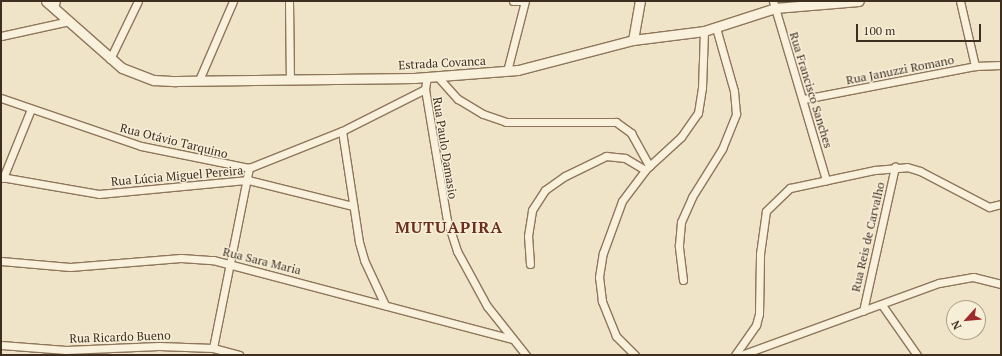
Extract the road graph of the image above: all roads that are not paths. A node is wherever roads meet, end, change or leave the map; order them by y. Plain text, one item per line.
1 (46, 1) edge
2 (138, 1) edge
3 (233, 1) edge
4 (289, 1) edge
5 (513, 1) edge
6 (524, 1) edge
7 (640, 1) edge
8 (859, 1) edge
9 (960, 1) edge
10 (55, 4) edge
11 (774, 4) edge
12 (69, 21) junction
13 (716, 28) junction
14 (704, 31) junction
15 (3, 36) edge
16 (633, 40) junction
17 (110, 59) junction
18 (1001, 65) edge
19 (975, 66) junction
20 (507, 71) junction
21 (437, 76) junction
22 (427, 77) junction
23 (290, 78) junction
24 (199, 80) junction
25 (425, 89) junction
26 (1, 98) edge
27 (804, 99) junction
28 (31, 109) junction
29 (342, 131) junction
30 (895, 167) junction
31 (249, 168) junction
32 (647, 168) junction
33 (2, 177) edge
34 (248, 180) junction
35 (826, 180) junction
36 (1001, 204) edge
37 (353, 206) junction
38 (1, 261) edge
39 (229, 263) junction
40 (530, 264) dead end
41 (683, 280) dead end
42 (1001, 284) edge
43 (385, 305) junction
44 (882, 305) junction
45 (863, 311) junction
46 (511, 339) junction
47 (1, 345) edge
48 (117, 348) junction
49 (213, 348) junction
50 (125, 355) edge
51 (239, 355) edge
52 (526, 355) edge
53 (634, 355) edge
54 (735, 355) edge
55 (742, 355) edge
56 (917, 355) edge

1 - 10 street, Estrada Covanca
2 - 17 street
3 - 24 street
4 - 23 street
5 - 6 street
6 - 20 street
7 - 16 street
8 - 11 street, Estrada Covanca
9 - 19 street
10 - 12 street, Estrada Covanca
11 - 13 street, Estrada Covanca
11 - 27 street, Rua Francisco Sanches
12 - 15 street
12 - 17 street, Estrada Covanca
13 - 14 street, Estrada Covanca
13 - 41 street
14 - 16 street, Estrada Covanca
14 - 32 street
16 - 20 street, Estrada Covanca
17 - 24 street, Estrada Covanca
18 - 19 street, Rua Januzzi Romano
19 - 27 street, Rua Januzzi Romano
20 - 21 street, Estrada Covanca
21 - 22 street, Estrada Covanca
21 - 32 street
22 - 23 street, Estrada Covanca
22 - 25 street, Rua Paulo Damasio
23 - 24 street, Estrada Covanca
25 - 29 street
25 - 46 street, Rua Paulo Damasio
26 - 28 street, Rua Otávio Tarquino
27 - 35 street, Rua Francisco Sanches
28 - 31 street, Rua Otávio Tarquino
28 - 33 street
29 - 31 street
29 - 37 street
30 - 35 street
30 - 36 street
30 - 45 street, Rua Reis de Carvalho
31 - 34 street
32 - 40 street
32 - 53 street
33 - 34 street, Rua Lúcia Miguel Pereira
34 - 37 street, Rua Lúcia Miguel Pereira
34 - 39 street
35 - 54 street
37 - 43 street
38 - 39 street, Rua Sara Maria
39 - 43 street, Rua Sara Maria
39 - 49 street
42 - 44 street
43 - 46 street, Rua Sara Maria
44 - 45 street
44 - 56 street
45 - 55 street
46 - 52 street, Rua Paulo Damasio
47 - 48 street, Rua Ricardo Bueno
48 - 49 street, Rua Ricardo Bueno
48 - 50 street
49 - 51 street, Rua Ricardo Bueno

